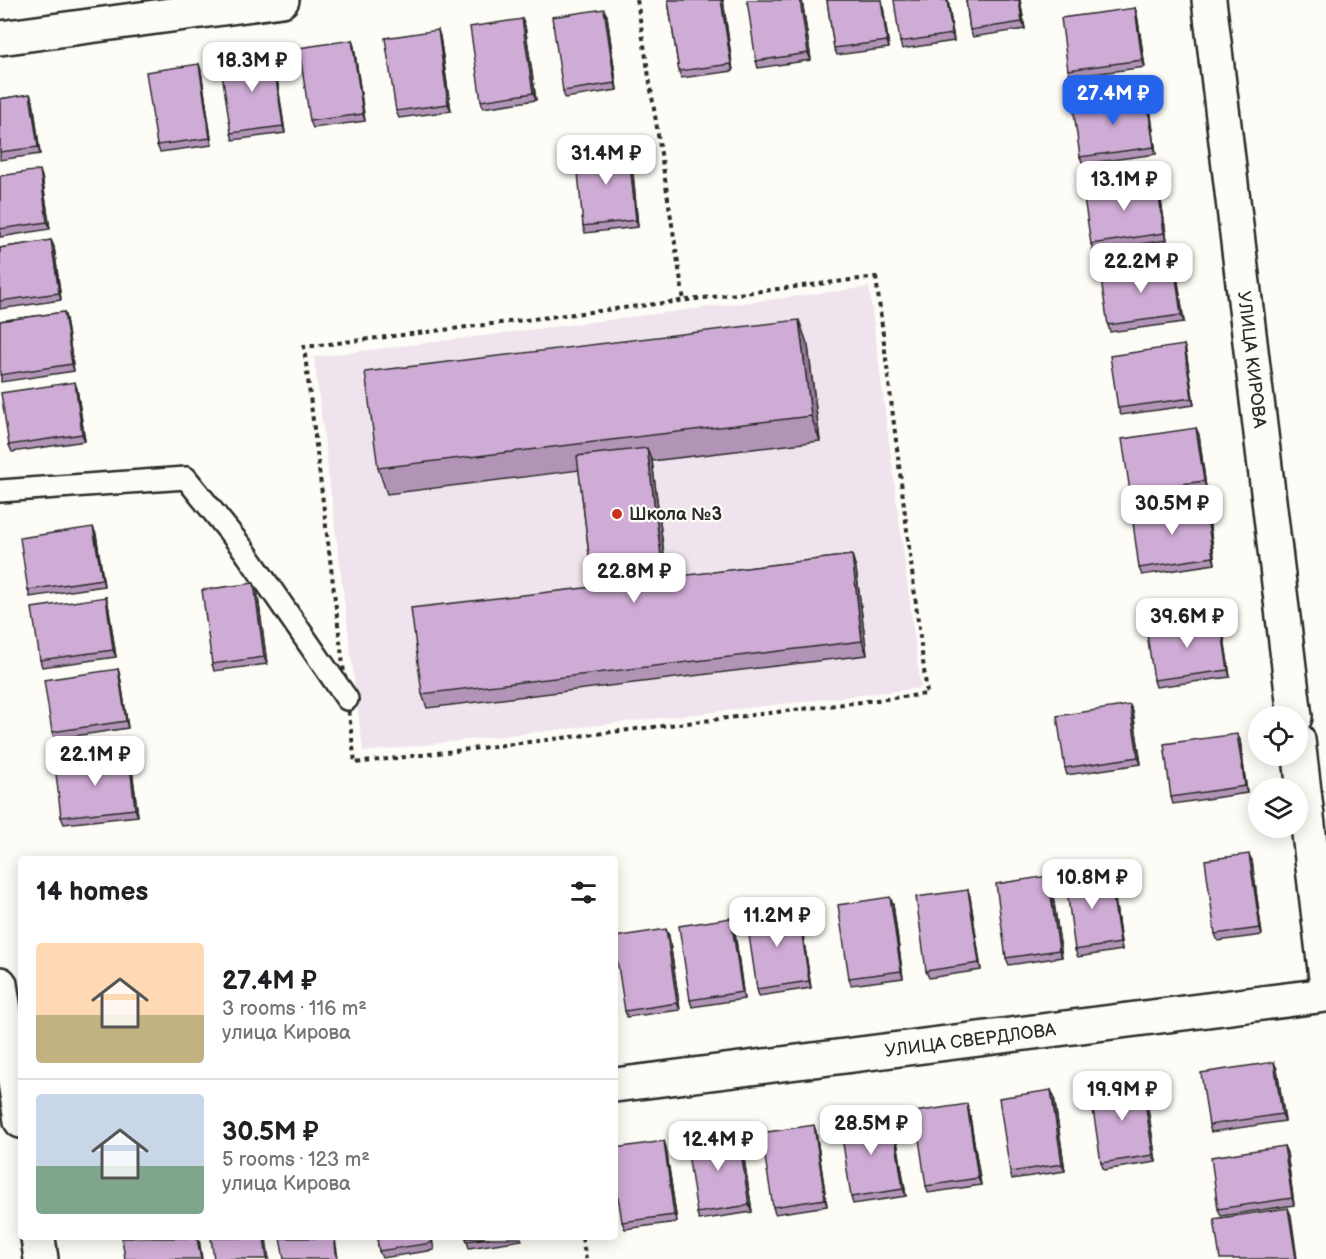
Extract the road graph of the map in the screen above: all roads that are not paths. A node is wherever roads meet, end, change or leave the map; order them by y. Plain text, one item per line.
1 (282, 0) edge
2 (1209, 0) edge
3 (0, 38) edge
4 (0, 491) edge
5 (347, 699) road end
6 (1294, 706) edge
7 (1301, 766) edge
8 (1326, 978) edge
9 (0, 984) edge
10 (1326, 995) edge
11 (618, 1085) edge
12 (18, 1101) edge
13 (38, 1240) edge
14 (41, 1259) edge

1 - 3 street
2 - 6 street, УЛИЦА КИРОВА
4 - 5 lane
7 - 8 street
9 - 12 street
10 - 11 street, УЛИЦА СВЕРДЛОВА
13 - 14 street

